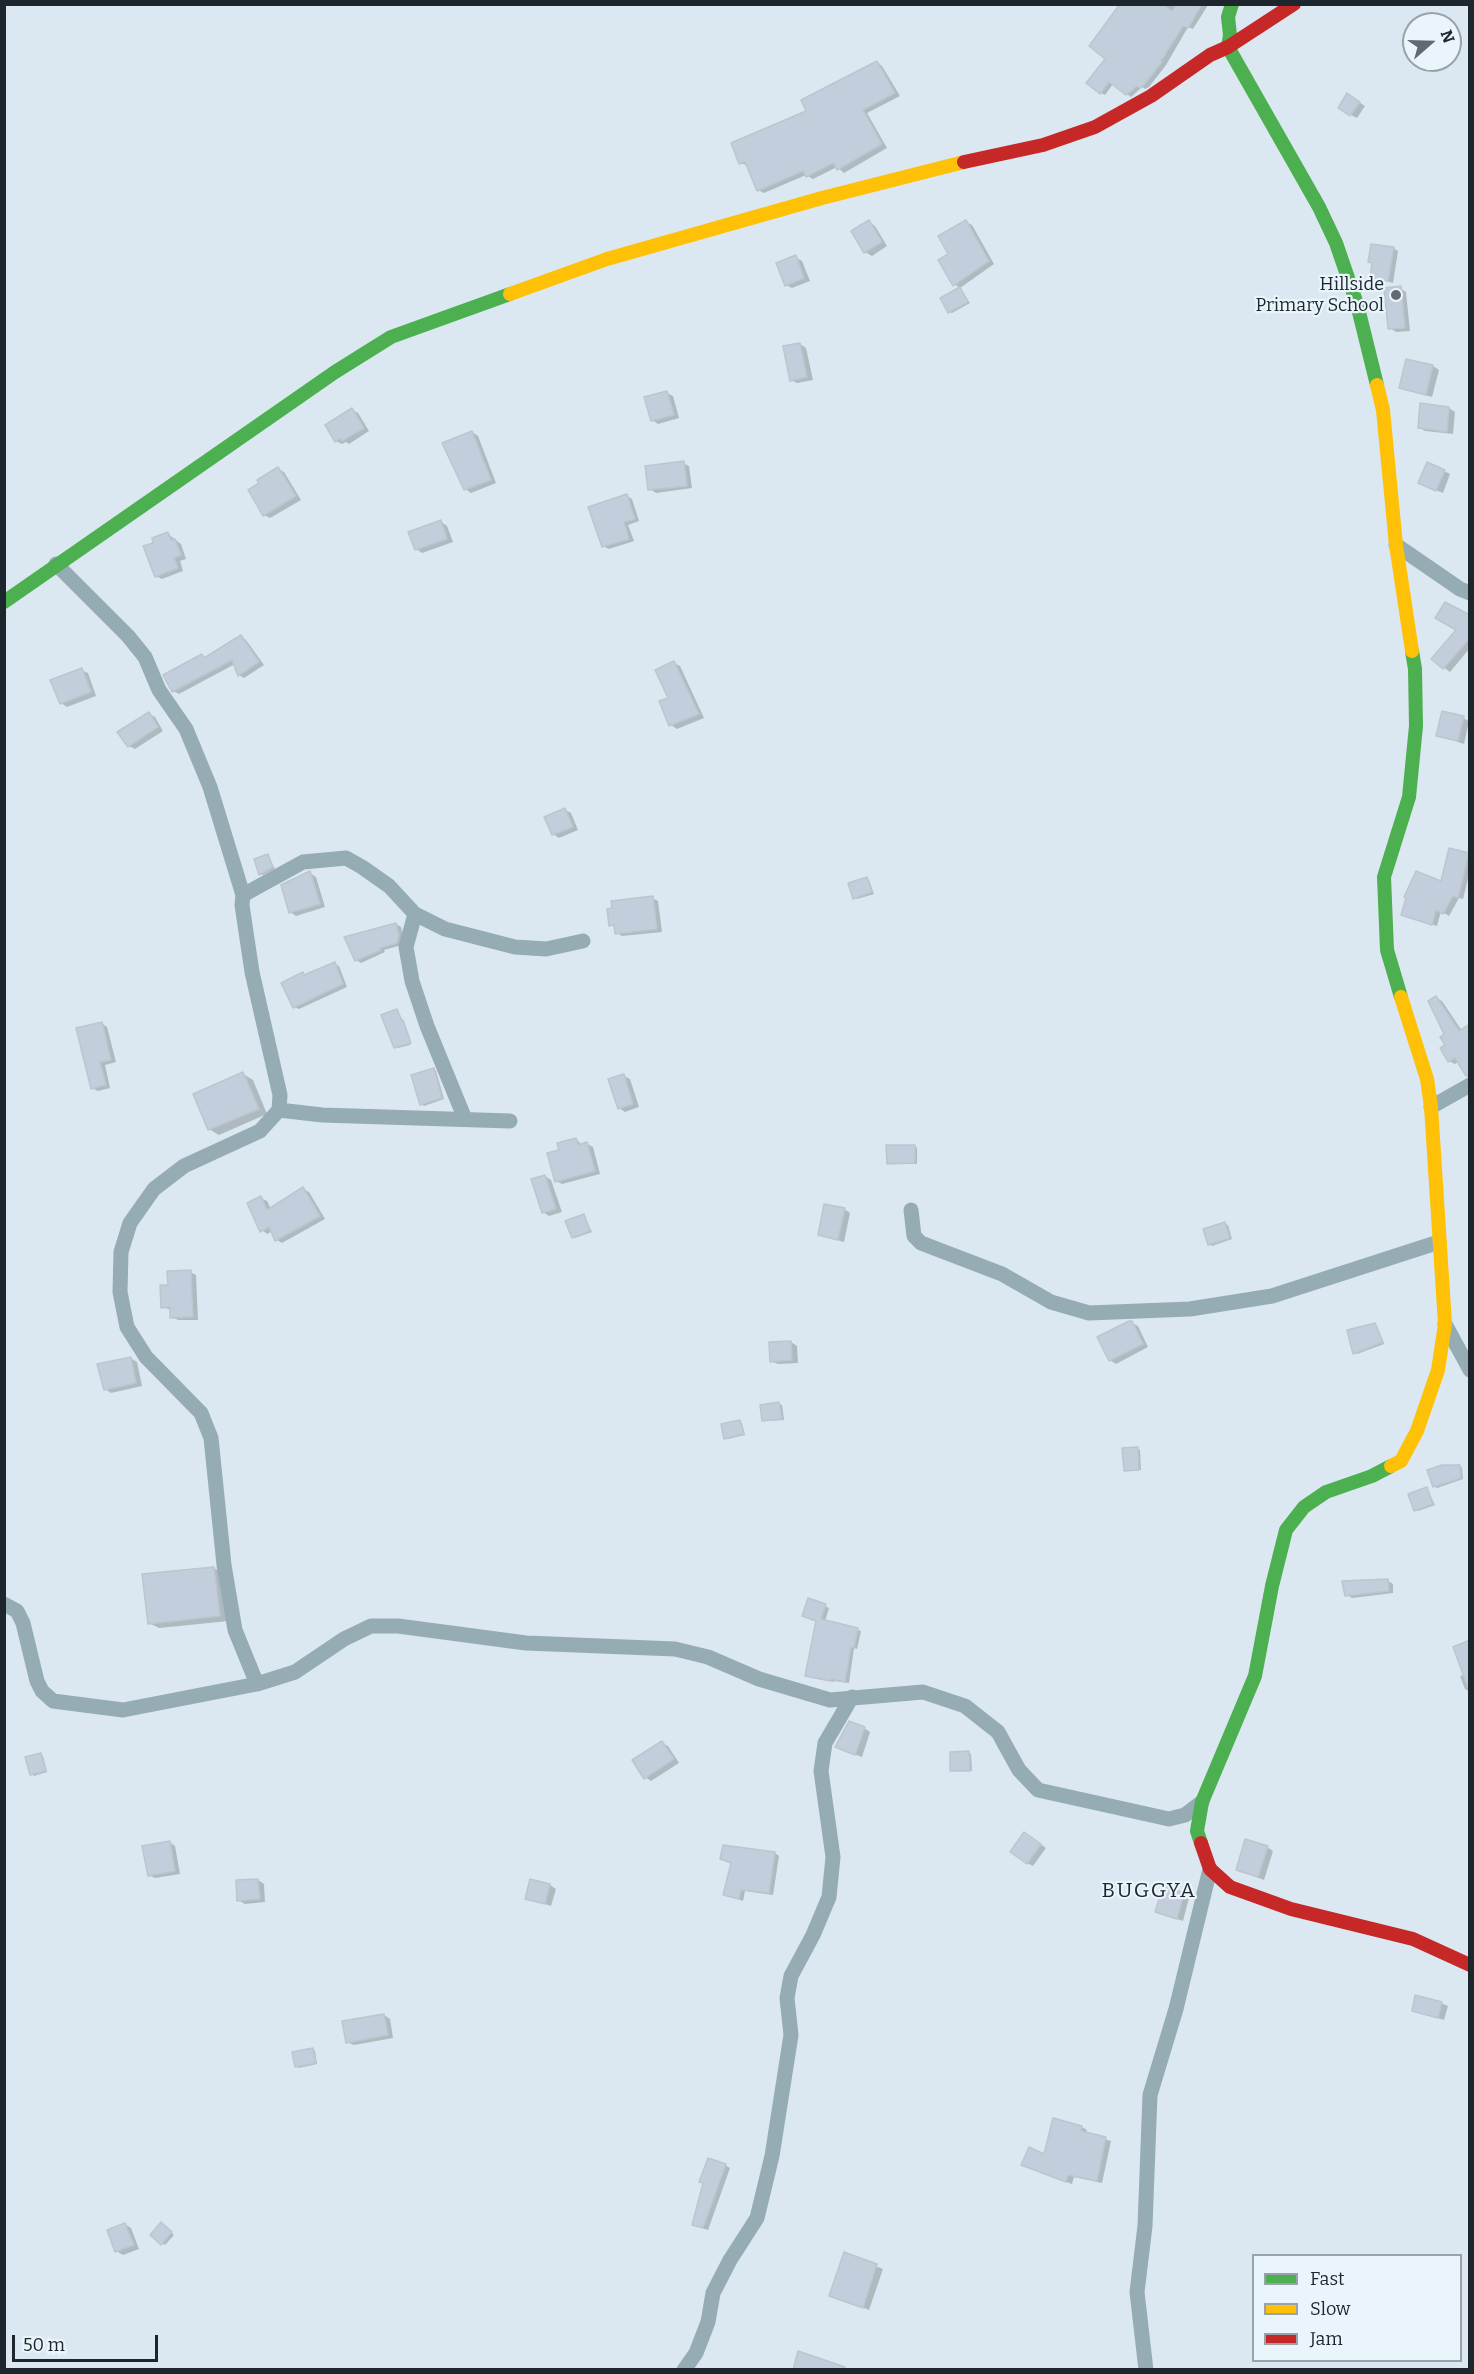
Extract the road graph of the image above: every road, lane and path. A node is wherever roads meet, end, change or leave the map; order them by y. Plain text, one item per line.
1 (1233, 4) edge
2 (1294, 4) edge
3 (1228, 46) junction
4 (1396, 545) junction
5 (56, 564) junction
6 (1470, 592) edge
7 (4, 602) edge
8 (243, 895) junction
9 (415, 914) junction
10 (583, 940) dead end
11 (1470, 1085) edge
12 (1431, 1107) junction
13 (279, 1110) junction
14 (465, 1119) junction
15 (510, 1121) dead end
16 (911, 1210) dead end
17 (1439, 1242) junction
18 (1445, 1324) junction
19 (1470, 1370) edge
20 (4, 1604) edge
21 (257, 1684) junction
22 (852, 1697) junction
23 (1202, 1802) junction
24 (1210, 1869) junction
25 (1470, 1965) edge
26 (684, 2370) edge
27 (1146, 2370) edge

1 - 3 street
2 - 3 street
3 - 4 street
3 - 5 street
4 - 6 street
4 - 12 street
5 - 7 street
5 - 8 street
8 - 9 street
8 - 13 street
9 - 10 street
9 - 14 street
11 - 12 street
12 - 17 street
13 - 14 street
13 - 21 street
14 - 15 street
16 - 17 street
17 - 18 street
18 - 19 street
18 - 23 street
20 - 21 street
21 - 22 street
22 - 23 street
22 - 26 street
23 - 24 street
24 - 25 street
24 - 27 street

